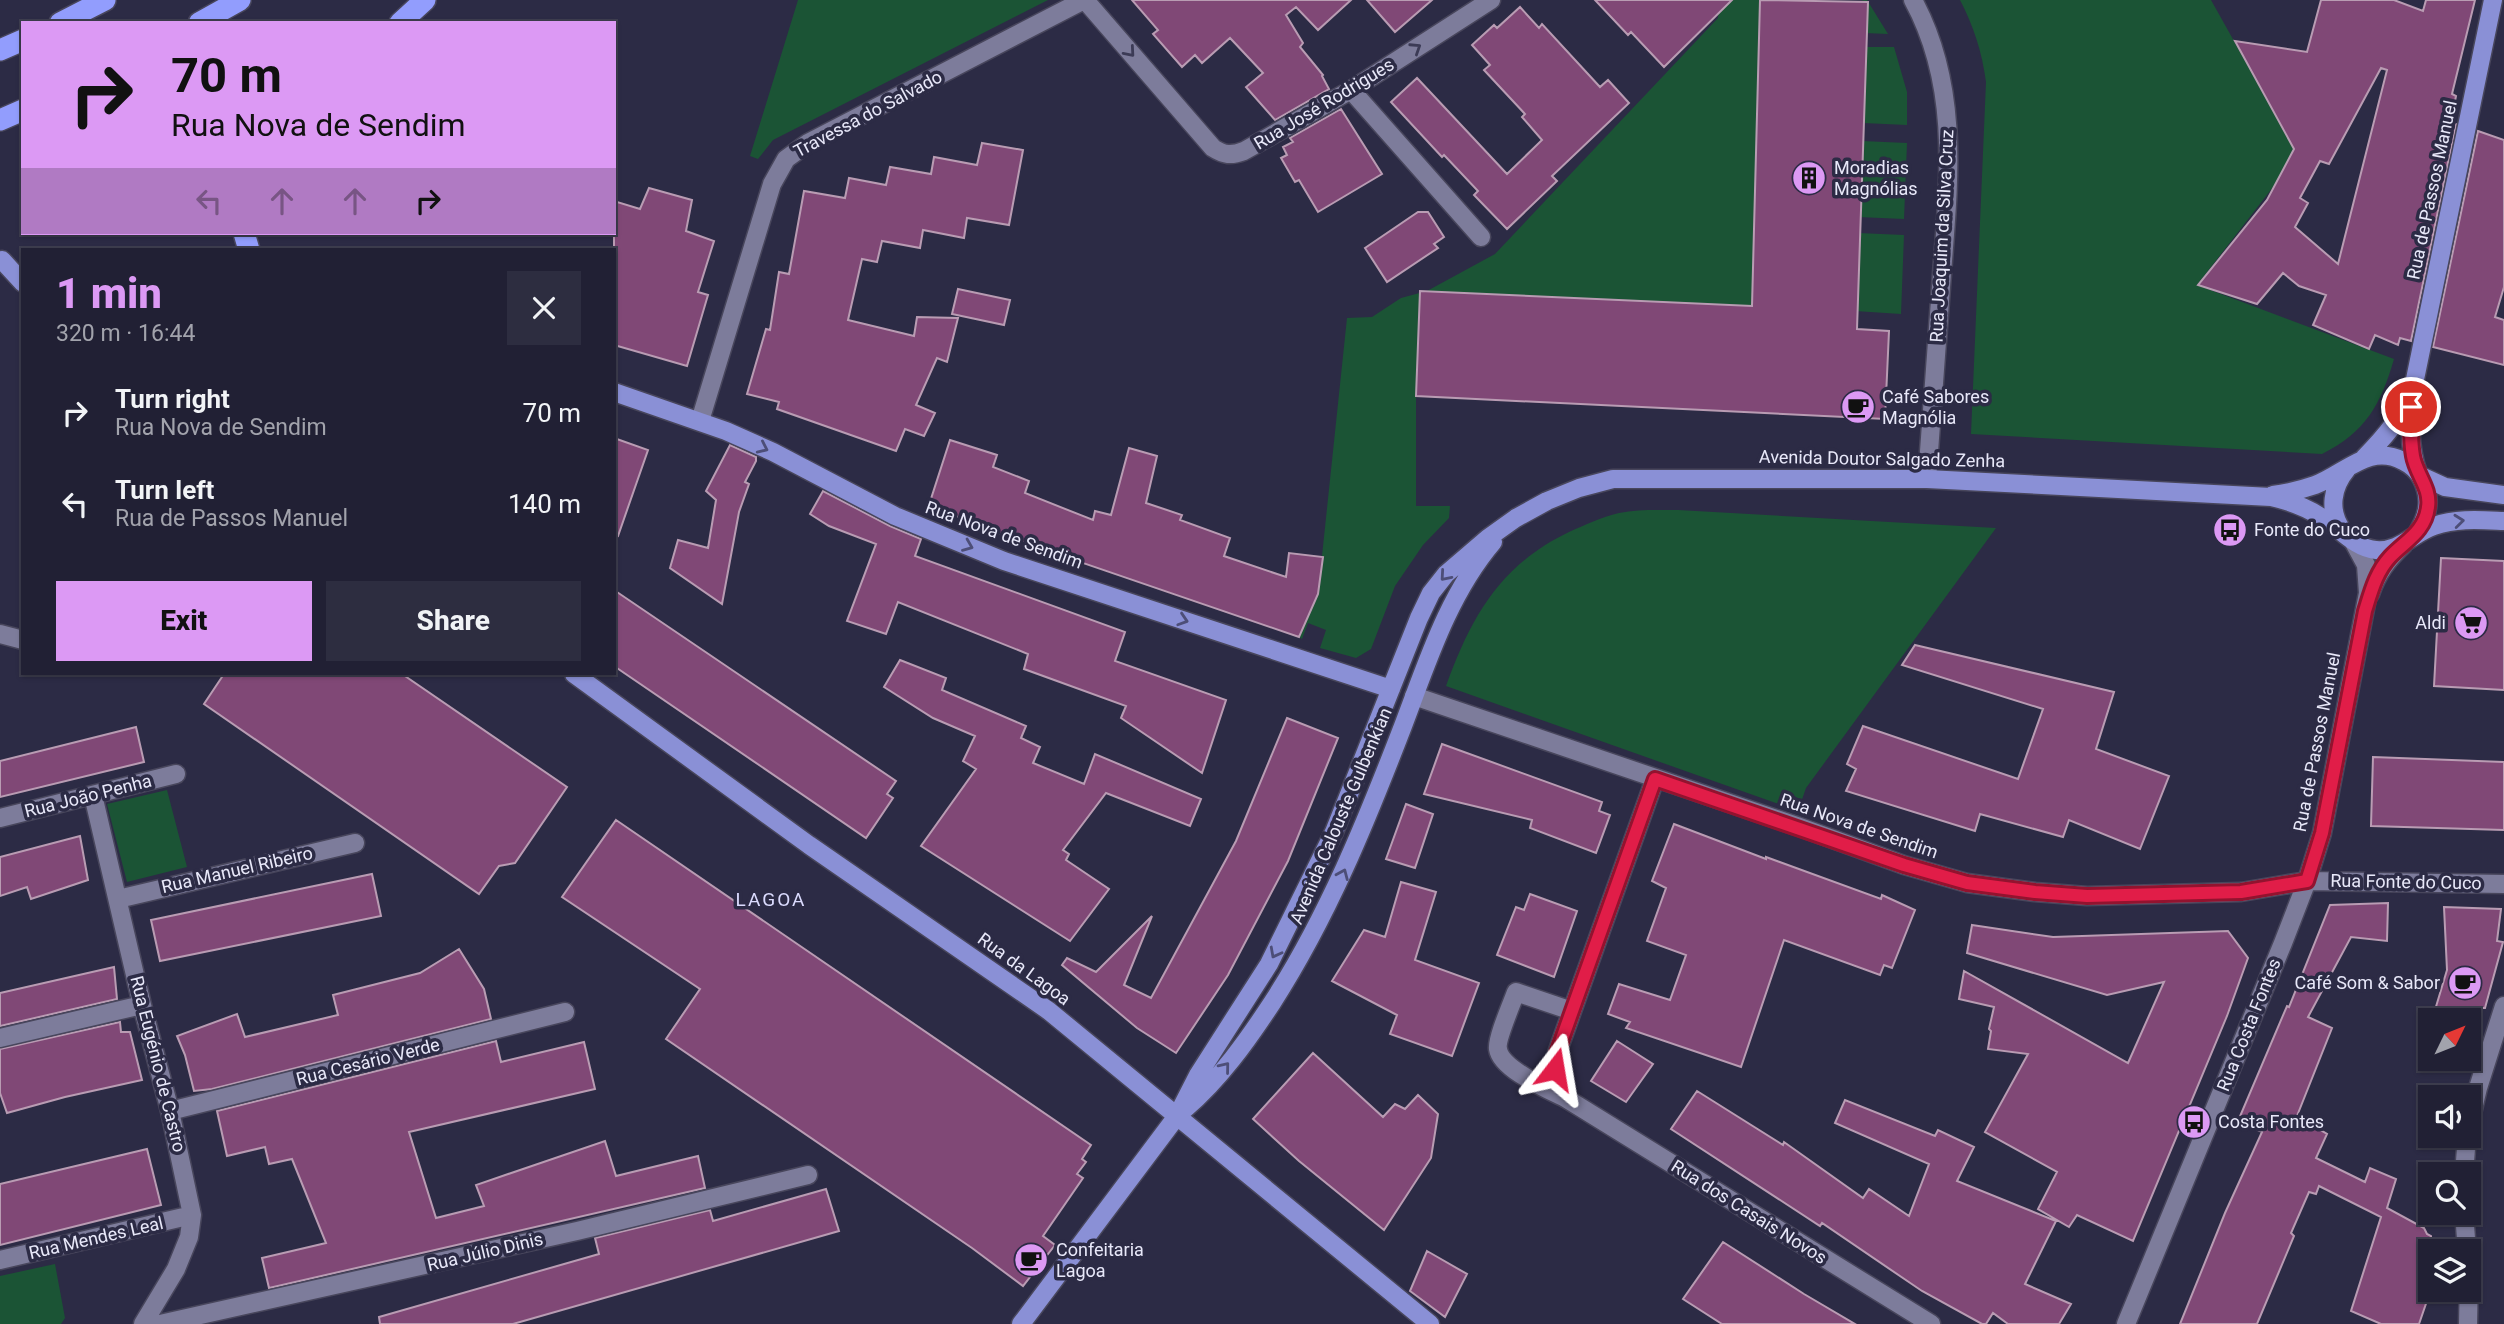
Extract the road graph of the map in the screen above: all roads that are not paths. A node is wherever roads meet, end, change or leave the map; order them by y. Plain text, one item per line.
1 (105, 0) edge
2 (240, 0) edge
3 (425, 0) edge
4 (1085, 0) edge
5 (1492, 0) edge
6 (1913, 0) edge
7 (2493, 0) edge
8 (64, 21) edge
9 (203, 21) edge
10 (402, 21) edge
11 (21, 41) edge
12 (0, 50) edge
13 (1351, 90) junction
14 (21, 111) edge
15 (0, 120) edge
16 (1481, 237) dead end
17 (1, 260) edge
18 (21, 264) edge
19 (21, 281) edge
20 (2413, 388) junction
21 (616, 394) edge
22 (700, 421) junction
23 (2357, 462) junction
24 (2419, 474) junction
25 (1927, 479) junction
26 (2256, 495) junction
27 (2504, 495) edge
28 (1516, 518) junction
29 (2504, 521) edge
30 (2349, 537) junction
31 (2410, 539) junction
32 (2365, 611) junction
33 (0, 634) edge
34 (21, 639) edge
35 (575, 675) edge
36 (1391, 689) junction
37 (1414, 696) junction
38 (176, 774) dead end
39 (1655, 779) junction
40 (93, 795) junction
41 (0, 818) edge
42 (355, 843) dead end
43 (2307, 881) junction
44 (2504, 884) edge
45 (118, 899) junction
46 (142, 1005) junction
47 (2504, 1006) edge
48 (1572, 1011) junction
49 (565, 1012) dead end
50 (0, 1038) edge
51 (2479, 1085) edge
52 (1567, 1099) junction
53 (170, 1111) junction
54 (1177, 1116) junction
55 (808, 1175) dead end
56 (192, 1215) junction
57 (0, 1260) edge
58 (2468, 1302) edge
59 (144, 1324) edge
60 (160, 1324) edge
61 (1021, 1324) edge
62 (1430, 1324) edge
63 (1931, 1324) edge
64 (2126, 1324) edge
65 (2468, 1324) edge

1 - 8 highway
2 - 9 highway
3 - 10 highway
4 -> 13 street, Rua José Rodrigues
4 - 22 street, Travessa do Salvado
13 -> 5 street, Rua José Rodrigues
6 - 25 street, Rua Joaquim da Silva Cruz
7 - 20 main road, Rua de Passos Manuel
11 - 12 highway
13 - 16 street
14 - 15 highway
17 - 18 main road
17 - 19 main road
20 - 23 main road, Rua de Passos Manuel
20 - 24 main road, Rua de Passos Manuel
21 - 22 main road, Rua Nova de Sendim
22 -> 36 main road, Rua Nova de Sendim
23 - 24 main road, Avenida Doutor Salgado Zenha
23 - 26 main road, Avenida Doutor Salgado Zenha
23 - 30 main road
24 - 27 main road, Avenida Doutor Salgado Zenha
24 - 31 main road
25 - 26 main road, Avenida Doutor Salgado Zenha
25 - 28 main road, Avenida Doutor Salgado Zenha
26 - 30 main road, Avenida Doutor Salgado Zenha
28 -> 36 main road, Avenida Doutor Salgado Zenha
28 - 37 main road, Avenida Doutor Salgado Zenha
31 -> 29 main road, Avenida Doutor Salgado Zenha
30 - 31 main road, Avenida Doutor Salgado Zenha
30 - 32 street, Rua de Passos Manuel
31 - 32 street, Rua de Passos Manuel
32 - 43 street, Rua de Passos Manuel
33 - 34 street
35 - 54 main road, Rua da Lagoa
36 -> 54 main road, Avenida Calouste Gulbenkian
37 - 39 street, Rua Nova de Sendim
54 -> 37 main road, Avenida Calouste Gulbenkian
38 - 40 street, Rua João Penha
39 - 43 street, Rua Nova de Sendim
39 - 48 street
40 - 41 street, Rua João Penha
40 - 45 street, Rua Eugénio de Castro
42 - 45 street, Rua Manuel Ribeiro
43 - 44 street, Rua Fonte do Cuco
43 - 64 street, Rua Costa Fontes
45 - 46 street, Rua Eugénio de Castro
46 - 50 street
46 - 53 street, Rua Eugénio de Castro
47 - 51 street
48 - 52 street
48 - 52 street, Rua dos Casais Novos
49 - 53 street, Rua Cesário Verde
52 - 63 street, Rua dos Casais Novos
53 - 56 street, Rua Eugénio de Castro
54 - 61 main road, Avenida Calouste Gulbenkian
54 - 62 main road, Rua da Lagoa
55 - 60 street, Rua Júlio Dinis
56 - 57 street, Rua Mendes Leal
56 - 59 street, Rua Eugénio de Castro
58 - 65 street

